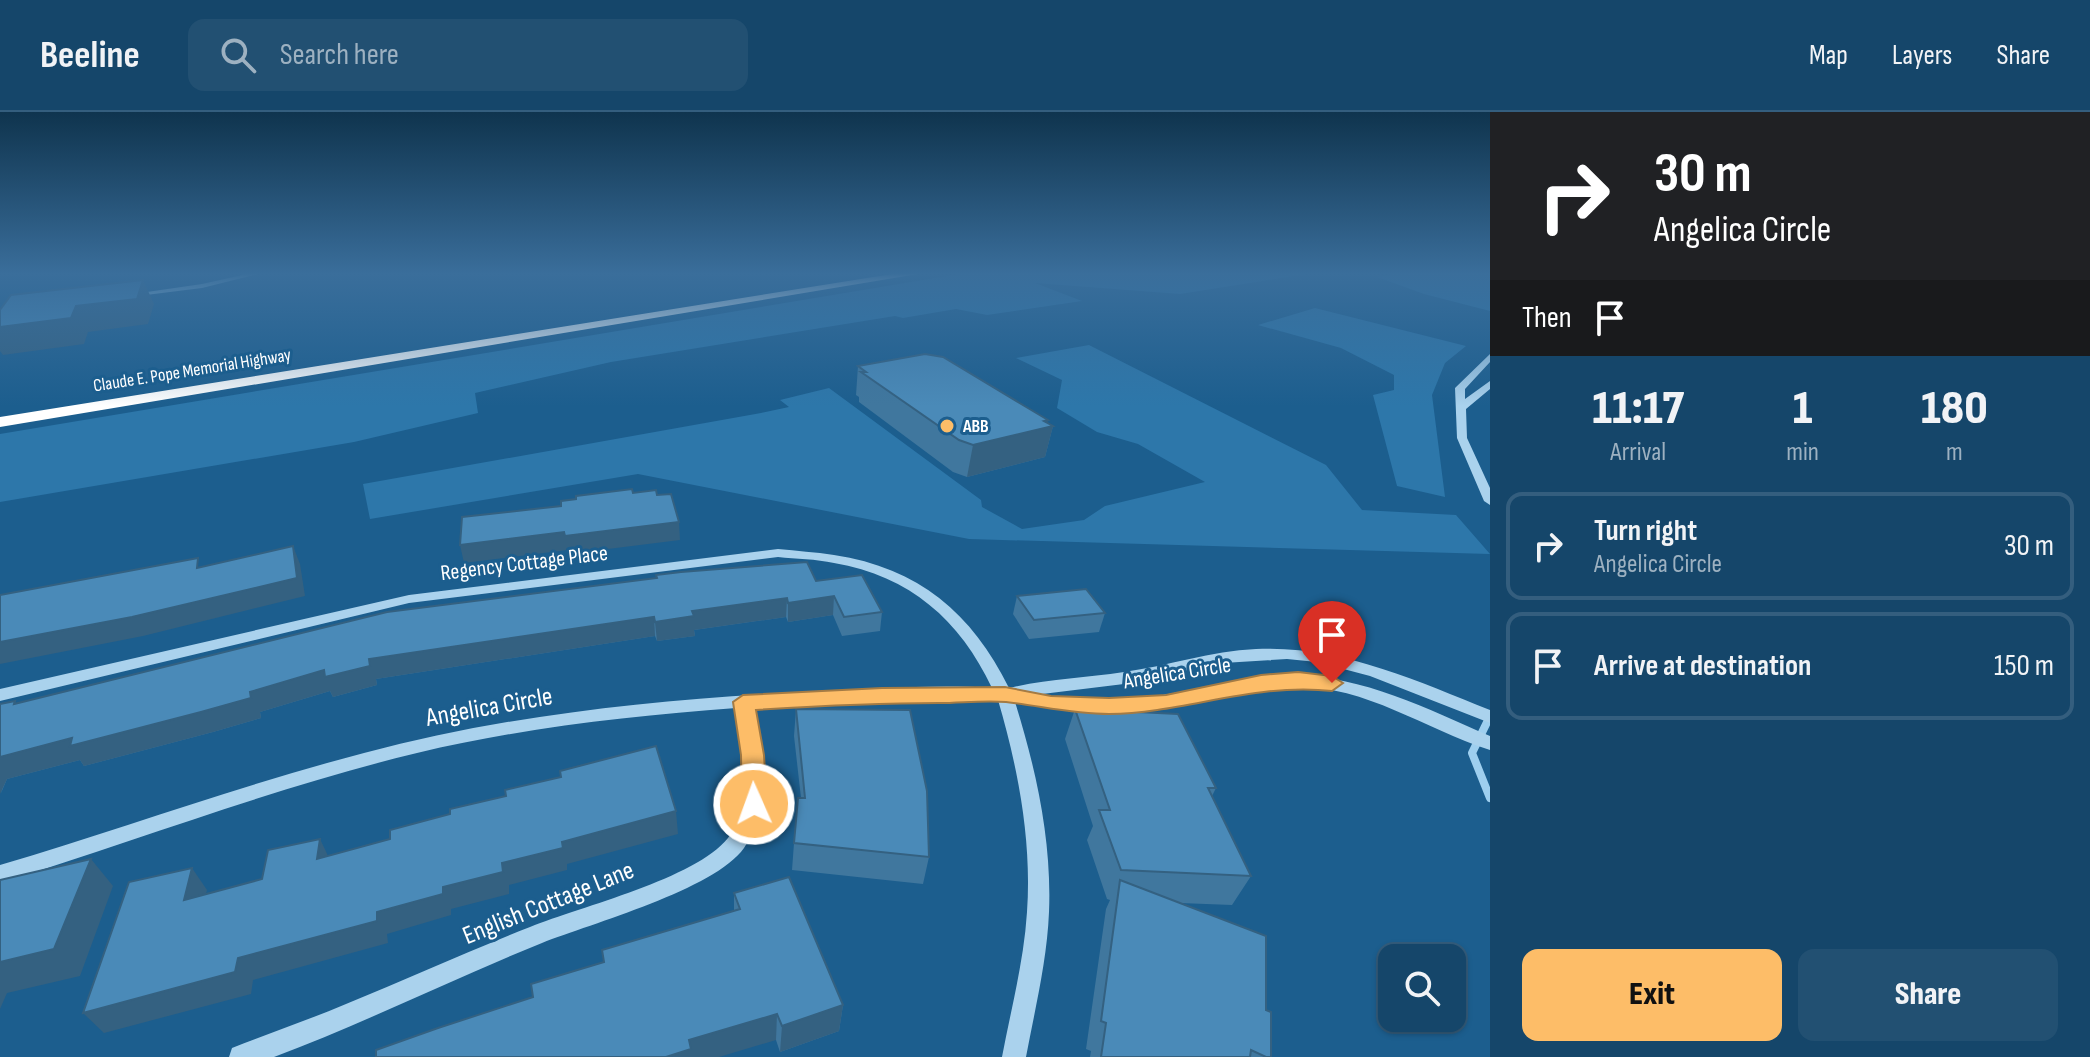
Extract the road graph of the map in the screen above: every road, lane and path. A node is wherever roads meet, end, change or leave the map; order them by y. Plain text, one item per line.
1 (561, 318) edge
2 (640, 318) edge
3 (1490, 357) edge
4 (1490, 384) edge
5 (0, 406) edge
6 (1461, 408) junction
7 (0, 422) edge
8 (1490, 501) edge
9 (0, 695) edge
10 (1005, 695) junction
11 (743, 702) junction
12 (1490, 717) edge
13 (1490, 743) edge
14 (0, 874) edge
15 (241, 1057) edge
16 (1014, 1057) edge

1 - 5 highway, Claude E. Pope Memorial Highway
2 - 7 highway, Claude E. Pope Memorial Highway
3 - 6 street
4 - 6 street
6 - 8 street
9 - 10 street, Regency Cottage Place
10 - 11 street, Angelica Circle
10 - 12 street, Angelica Circle
10 - 13 street, Angelica Circle
10 - 16 street
11 - 14 street, Angelica Circle
11 - 15 street, English Cottage Lane

